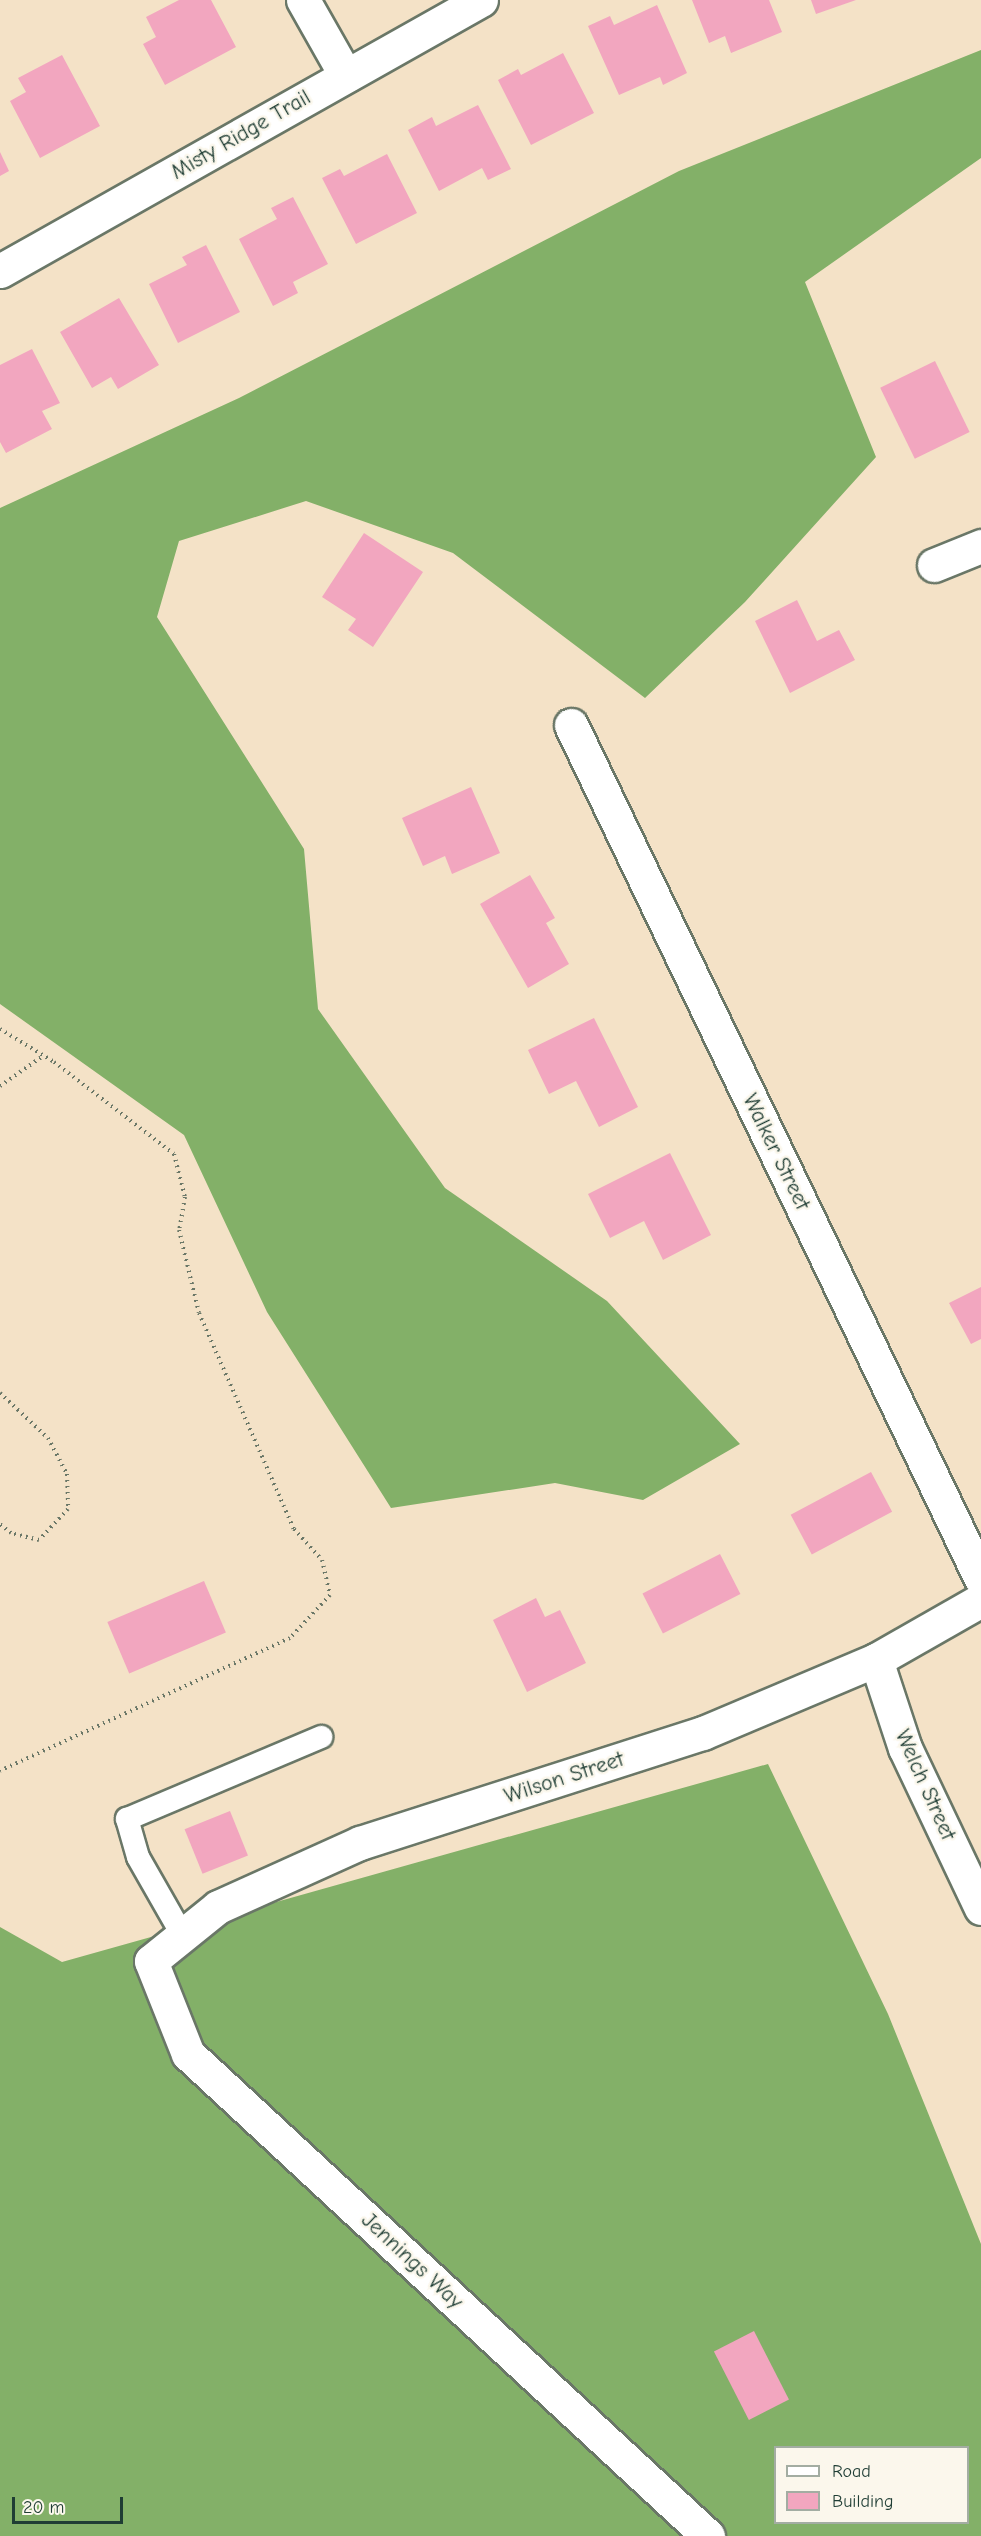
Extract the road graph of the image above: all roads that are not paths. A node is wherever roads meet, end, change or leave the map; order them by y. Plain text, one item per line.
1 (303, 0) edge
2 (482, 0) edge
3 (346, 76) junction
4 (0, 272) edge
5 (981, 546) edge
6 (934, 565) dead end
7 (571, 725) dead end
8 (981, 1580) edge
9 (981, 1600) edge
10 (876, 1659) junction
11 (321, 1737) dead end
12 (981, 1908) edge
13 (183, 1936) junction
14 (152, 1961) joint
15 (708, 2536) edge

1 - 3 street
2 - 3 street, Misty Ridge Trail
3 - 4 street, Misty Ridge Trail
5 - 6 street
7 - 8 street, Walker Street
9 - 10 street, Wilson Street
10 - 12 street, Welch Street
10 - 13 street, Wilson Street
11 - 13 lane
13 - 14 street, Wilson Street
14 - 15 street, Jennings Way

